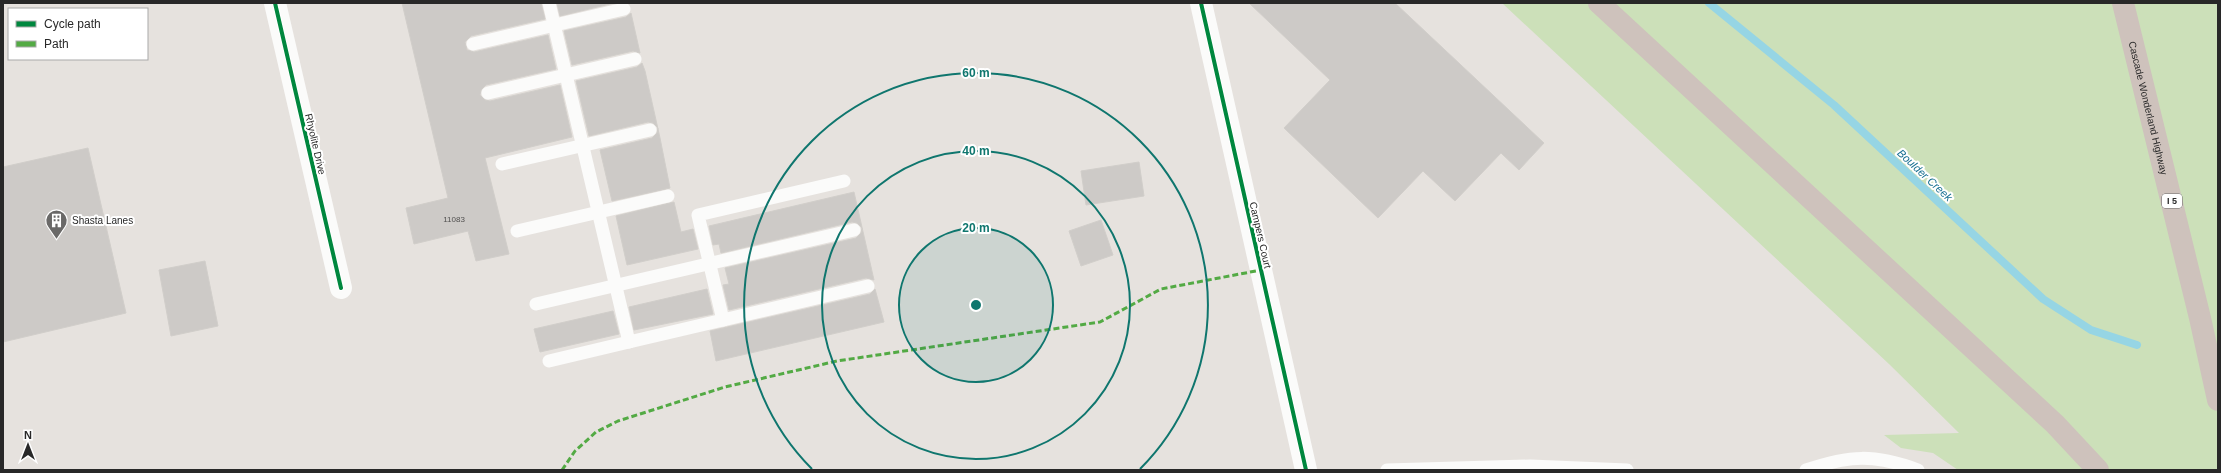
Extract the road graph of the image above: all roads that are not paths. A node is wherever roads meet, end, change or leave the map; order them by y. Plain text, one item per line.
1 (275, 3) edge
2 (549, 3) edge
3 (1201, 3) edge
4 (1599, 3) edge
5 (2123, 3) edge
6 (624, 9) dead end
7 (554, 25) junction
8 (473, 44) dead end
9 (635, 59) dead end
10 (566, 75) junction
11 (488, 93) dead end
12 (650, 130) dead end
13 (583, 145) junction
14 (502, 164) dead end
15 (844, 181) dead end
16 (668, 196) dead end
17 (599, 212) junction
18 (854, 230) dead end
19 (516, 232) dead end
20 (710, 263) junction
21 (616, 285) junction
22 (868, 286) dead end
23 (341, 288) dead end
24 (536, 304) dead end
25 (723, 320) junction
26 (629, 342) junction
27 (549, 361) dead end
28 (2218, 400) edge
29 (1306, 470) edge
30 (1387, 470) edge
31 (1627, 470) edge
32 (1806, 470) edge
33 (1918, 470) edge
34 (2098, 470) edge

1 - 23 street, Rhyolite Drive
2 - 7 lane
3 - 29 street, Campers Court
4 - 34 highway
5 - 28 highway, Cascade Wonderland Highway / I 5
6 - 7 lane
7 - 8 lane
7 - 10 lane
9 - 10 lane
10 - 11 lane
10 - 13 lane
12 - 13 lane
13 - 14 lane
13 - 17 lane
15 - 20 lane
16 - 17 lane
17 - 19 lane
17 - 21 lane
18 - 20 lane
20 - 21 lane
20 - 25 lane
21 - 24 lane
21 - 26 lane
22 - 25 lane
25 - 26 lane
26 - 27 lane
30 - 31 lane
32 - 33 lane

